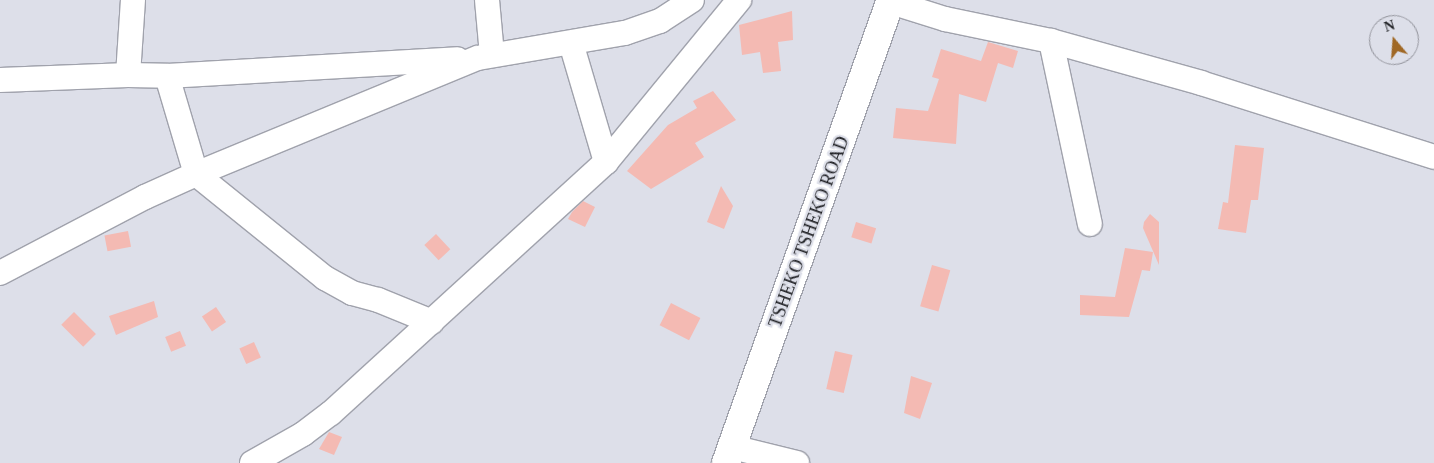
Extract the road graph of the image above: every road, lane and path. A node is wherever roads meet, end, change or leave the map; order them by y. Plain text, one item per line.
1 (133, 0) edge
2 (487, 0) edge
3 (692, 0) edge
4 (739, 0) edge
5 (891, 1) edge
6 (1051, 41) junction
7 (571, 43) junction
8 (485, 56) junction
9 (128, 75) junction
10 (167, 76) junction
11 (0, 80) edge
12 (1434, 157) edge
13 (606, 162) junction
14 (196, 174) junction
15 (1090, 224) dead end
16 (0, 273) edge
17 (432, 322) junction
18 (729, 455) edge
19 (252, 463) edge
20 (797, 463) edge

1 - 9 street
2 - 8 street
3 - 7 street
4 - 13 street
5 - 6 street
5 - 18 highway, TSHEKO TSHEKO ROAD
6 - 12 street
6 - 15 street
7 - 8 street
7 - 13 street
8 - 10 street
8 - 14 street
9 - 10 street
9 - 11 street
10 - 14 street
13 - 17 street
14 - 16 street
14 - 17 street
17 - 19 street
18 - 20 street

